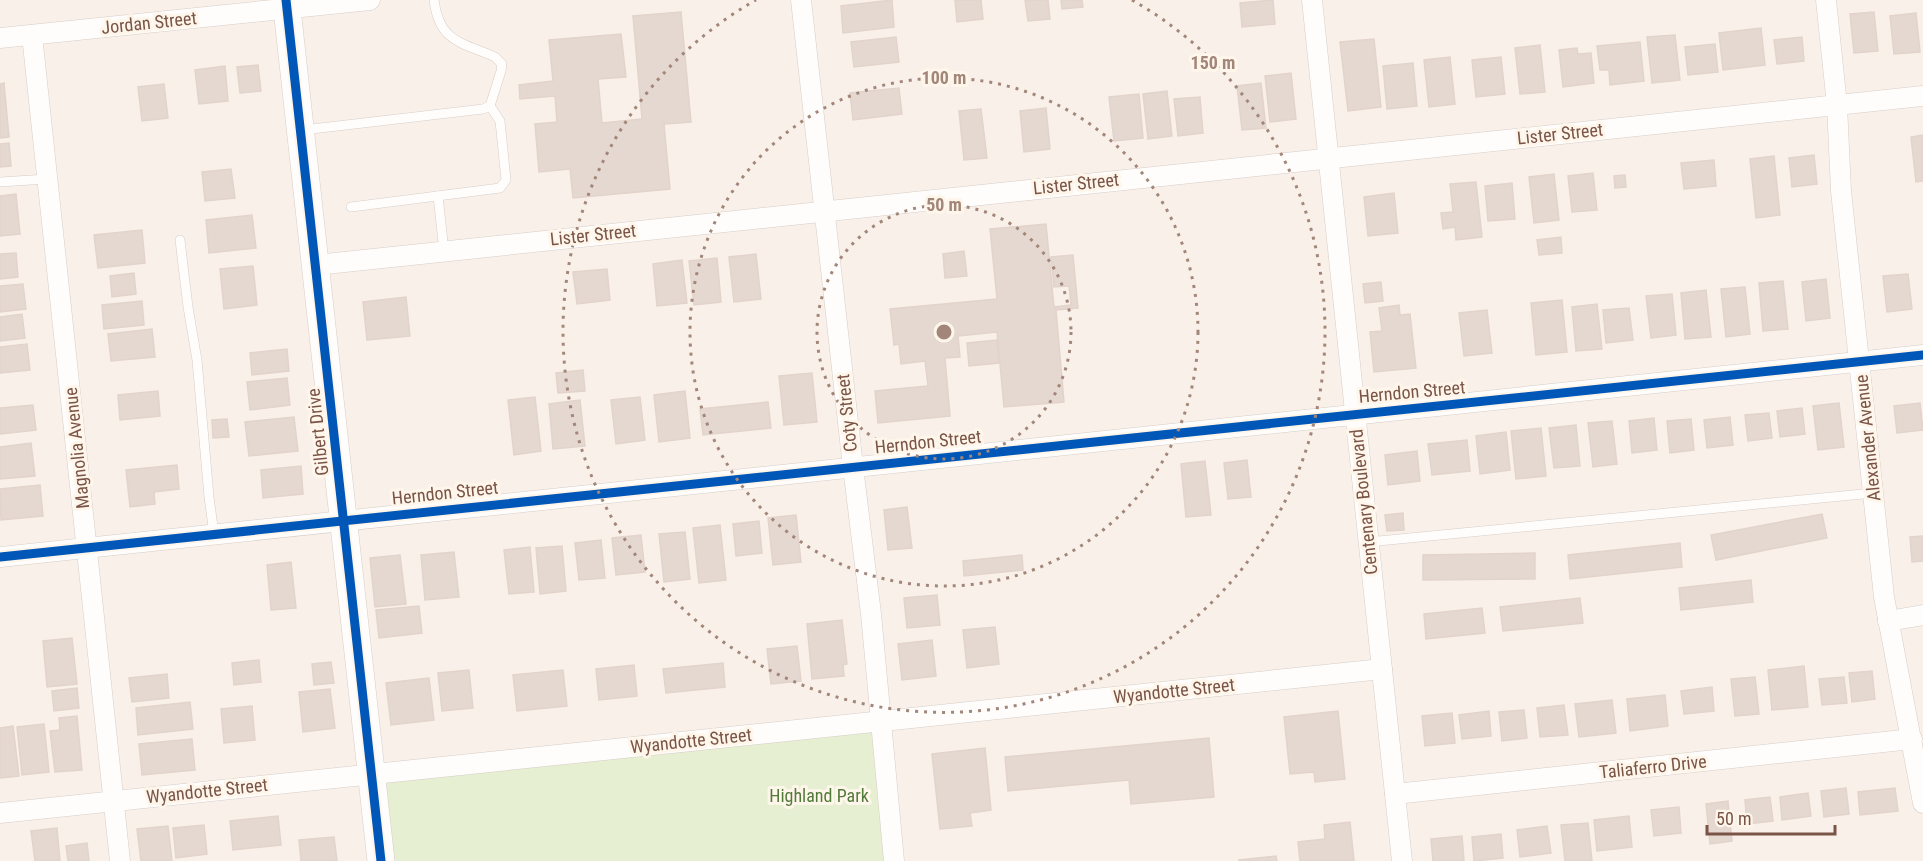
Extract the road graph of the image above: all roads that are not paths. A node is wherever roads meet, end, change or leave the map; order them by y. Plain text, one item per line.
1 (370, 0) edge
2 (434, 0) edge
3 (801, 0) edge
4 (1312, 0) edge
5 (1826, 0) edge
6 (287, 4) edge
7 (32, 35) junction
8 (0, 39) edge
9 (1923, 96) edge
10 (1837, 105) junction
11 (486, 107) junction
12 (301, 130) junction
13 (1328, 158) junction
14 (47, 179) junction
15 (0, 182) edge
16 (438, 196) junction
17 (351, 207) dead end
18 (824, 211) junction
19 (180, 240) dead end
20 (444, 251) junction
21 (316, 265) junction
22 (1923, 355) edge
23 (1860, 361) junction
24 (1354, 414) junction
25 (853, 467) junction
26 (1874, 493) junction
27 (344, 521) junction
28 (214, 534) junction
29 (1368, 542) junction
30 (87, 548) junction
31 (0, 557) edge
32 (1923, 615) edge
33 (1888, 621) junction
34 (1382, 669) junction
35 (881, 722) junction
36 (1912, 739) junction
37 (372, 774) junction
38 (1395, 794) junction
39 (114, 801) junction
40 (1923, 803) edge
41 (0, 813) edge
42 (120, 861) edge
43 (381, 861) edge
44 (894, 861) edge
45 (1402, 861) edge

1 - 6 street, Jordan Street
2 - 11 lane
3 - 18 street, Coty Street
4 - 13 street, Centenary Boulevard
5 - 10 street, Alexander Avenue
6 - 7 street, Jordan Street
6 - 12 street, Gilbert Drive
7 - 8 street, Jordan Street
7 - 14 street, Magnolia Avenue
9 - 10 street, Lister Street
10 - 13 street, Lister Street
10 - 23 street, Alexander Avenue
11 - 12 lane
11 - 16 lane
12 - 21 street, Gilbert Drive
13 - 18 street, Lister Street
13 - 24 street, Centenary Boulevard
14 - 15 lane
14 - 30 street, Magnolia Avenue
16 - 17 lane
16 - 20 lane
18 - 20 street, Lister Street
18 - 25 street, Coty Street
19 - 28 lane
20 - 21 street, Lister Street
21 - 27 street, Gilbert Drive
22 - 23 street, Herndon Street
23 - 24 street, Herndon Street
23 - 26 street, Alexander Avenue
24 - 25 street, Herndon Street
24 - 29 street, Centenary Boulevard
25 - 27 street, Herndon Street
25 - 35 street, Coty Street
26 - 29 lane
26 - 33 street, Alexander Avenue
27 - 28 street, Herndon Street
27 - 37 street, Gilbert Drive
28 - 30 street, Herndon Street
29 - 34 street, Centenary Boulevard
30 - 31 street, Herndon Street
30 - 39 street, Magnolia Avenue
32 - 33 street
33 - 36 street, Alexander Avenue
34 - 35 street, Wyandotte Street
34 - 38 street, Centenary Boulevard
35 - 37 street, Wyandotte Street
35 - 44 street, Coty Street
36 - 38 street, Taliaferro Drive
36 - 40 street, Alexander Avenue
37 - 39 street, Wyandotte Street
37 - 43 street, Gilbert Drive
38 - 45 street, Centenary Boulevard
39 - 41 street, Wyandotte Street
39 - 42 street, Magnolia Avenue

